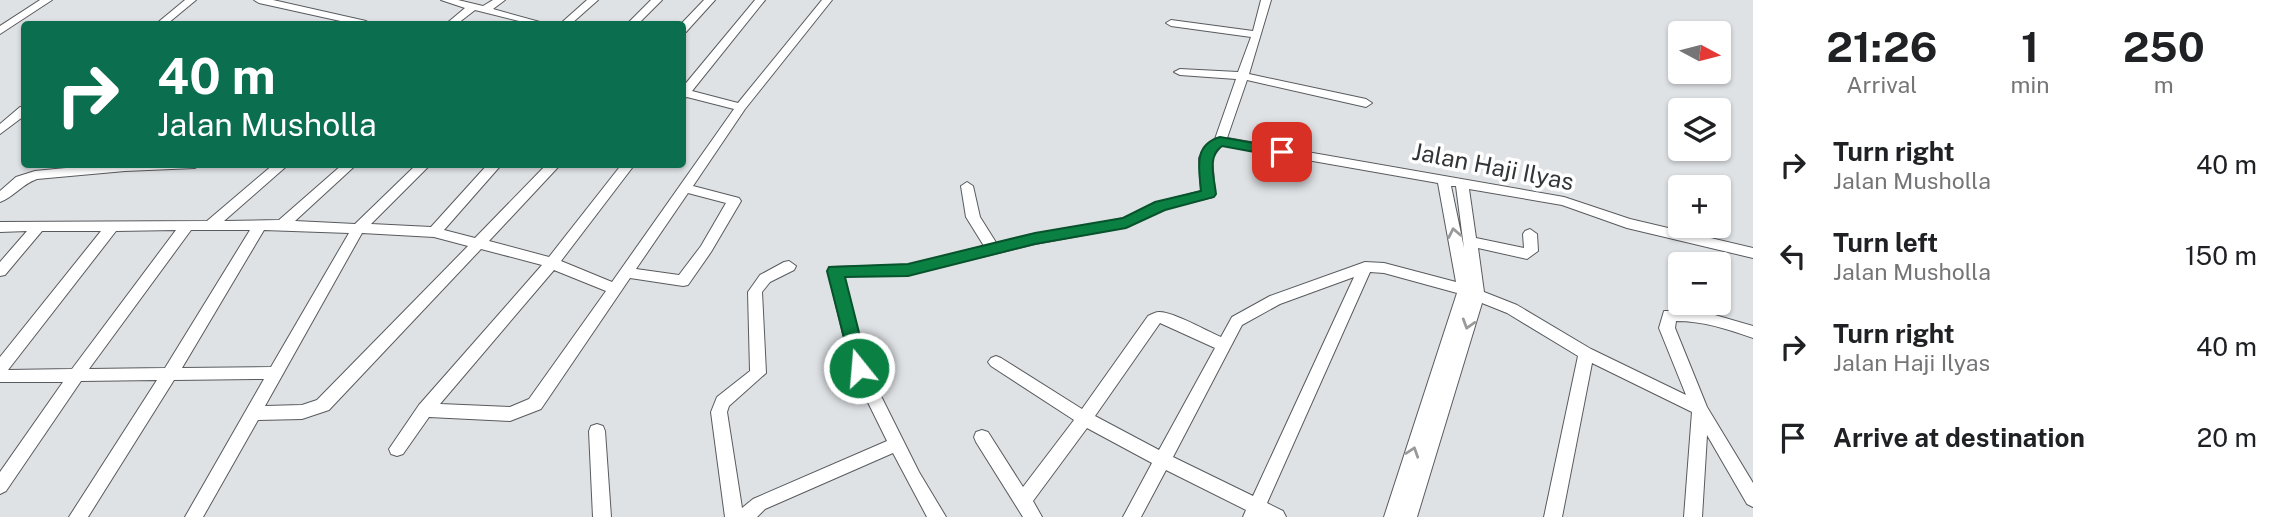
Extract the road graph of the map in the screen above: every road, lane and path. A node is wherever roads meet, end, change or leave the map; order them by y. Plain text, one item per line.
1 (47, 0) edge
2 (191, 0) edge
3 (259, 0) edge
4 (446, 0) edge
5 (500, 0) edge
6 (593, 0) edge
7 (657, 0) edge
8 (710, 0) edge
9 (760, 0) edge
10 (827, 0) edge
11 (1266, 0) edge
12 (479, 7) junction
13 (0, 14) edge
14 (22, 17) junction
15 (331, 17) junction
16 (165, 21) edge
17 (325, 21) edge
18 (351, 21) edge
19 (456, 21) edge
20 (531, 21) edge
21 (568, 21) edge
22 (635, 21) edge
23 (1171, 23) dead end
24 (686, 26) edge
25 (0, 31) edge
26 (1257, 35) junction
27 (1180, 72) dead end
28 (1243, 76) junction
29 (686, 89) edge
30 (686, 94) edge
31 (1366, 103) dead end
32 (741, 107) junction
33 (21, 112) edge
34 (0, 130) edge
35 (1220, 141) junction
36 (108, 168) edge
37 (278, 168) edge
38 (346, 168) edge
39 (421, 168) edge
40 (492, 168) edge
41 (551, 168) edge
42 (626, 168) edge
43 (1444, 181) junction
44 (1462, 184) junction
45 (967, 186) dead end
46 (685, 188) junction
47 (0, 198) edge
48 (282, 225) junction
49 (39, 226) junction
50 (187, 226) junction
51 (0, 227) edge
52 (112, 227) junction
53 (208, 227) junction
54 (259, 227) junction
55 (357, 230) junction
56 (434, 232) junction
57 (1530, 234) dead end
58 (1471, 242) junction
59 (477, 244) junction
60 (993, 249) junction
61 (1753, 253) edge
62 (552, 263) junction
63 (789, 266) dead end
64 (1365, 267) junction
65 (0, 271) edge
66 (627, 273) junction
67 (616, 289) junction
68 (1471, 292) junction
69 (1753, 332) edge
70 (1224, 345) junction
71 (1586, 353) junction
72 (996, 362) dead end
73 (0, 368) edge
74 (274, 373) junction
75 (170, 374) junction
76 (0, 376) edge
77 (76, 377) junction
78 (1700, 409) junction
79 (425, 410) junction
80 (254, 413) junction
81 (1085, 418) junction
82 (597, 431) dead end
83 (982, 437) dead end
84 (896, 444) junction
85 (397, 449) dead end
86 (1163, 459) junction
87 (0, 486) edge
88 (1753, 499) edge
89 (1023, 501) junction
90 (1254, 512) edge
91 (78, 517) edge
92 (194, 517) edge
93 (602, 517) edge
94 (734, 517) edge
95 (748, 517) edge
96 (937, 517) edge
97 (1033, 517) edge
98 (1132, 517) edge
99 (1277, 517) edge
100 (1393, 517) edge
101 (1408, 517) edge
102 (1553, 517) edge
103 (1693, 517) edge

1 - 14 street
2 - 16 street
3 - 15 street
4 - 12 street
5 - 12 street
6 - 21 street
7 - 22 street
8 - 24 street
9 - 29 street
10 - 32 street
11 - 26 street
12 - 19 street
12 - 20 street
13 - 14 street
14 - 25 street
15 - 17 street
15 - 18 street
23 - 26 street
26 - 28 street
27 - 28 street
28 - 31 street
28 - 35 street
30 - 32 street
32 - 46 street
33 - 34 street
35 - 43 street, Jalan Haji Ilyas
35 - 60 street
36 - 47 street
37 - 53 street
38 - 48 street
39 - 55 street
40 - 56 street
41 - 59 street
42 - 62 street
43 - 44 street, Jalan Haji Ilyas
68 -> 43 street
44 - 58 street
44 - 61 street, Jalan Haji Ilyas
45 - 60 street
46 - 66 street
46 - 66 street
48 - 54 street
48 - 55 street
49 - 51 street
49 - 52 street
49 - 65 street
50 - 52 street
50 - 53 street
50 - 77 street
52 - 73 street
53 - 54 street
54 - 75 street
55 - 56 street
55 - 74 street
56 - 59 street
57 - 58 street
58 - 68 street
59 - 62 street
59 - 80 street
60 - 84 street
62 - 67 street
62 - 79 street
63 - 94 street
64 - 68 street
64 - 70 street
64 - 90 street
66 - 67 street
67 - 79 street
68 - 71 street
100 -> 68 street
68 -> 101 street
69 - 78 street
70 - 81 street
70 - 86 street
71 - 78 street
71 - 102 street
72 - 81 street
74 - 75 street
74 - 80 street
75 - 77 street
75 - 91 street
76 - 77 street
77 - 87 street
78 - 88 street
78 - 103 street
79 - 85 street
80 - 92 street
81 - 86 street
81 - 89 street
82 - 93 street
83 - 89 street
84 - 95 street
84 - 96 street
86 - 90 street
86 - 98 street
89 - 97 street
90 - 99 street

